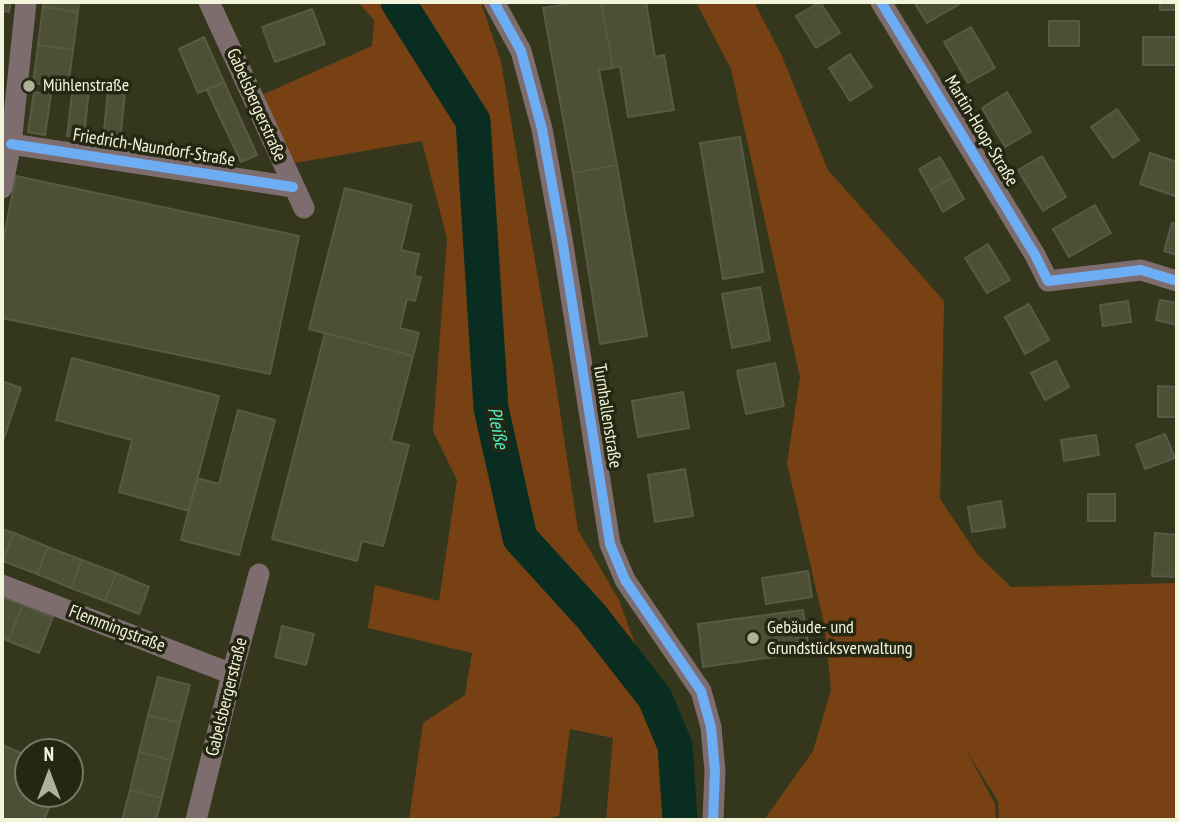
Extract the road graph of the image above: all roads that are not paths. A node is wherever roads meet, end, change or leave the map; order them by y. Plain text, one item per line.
1 (26, 2) edge
2 (209, 2) edge
3 (494, 2) edge
4 (881, 2) edge
5 (11, 144) junction
6 (293, 187) junction
7 (2, 188) edge
8 (304, 208) dead end
9 (1177, 281) edge
10 (259, 574) dead end
11 (2, 585) edge
12 (232, 674) junction
13 (196, 820) edge
14 (713, 820) edge

1 - 5 street
2 - 6 street, Gabelsbergerstraße
3 - 14 street, Turnhallenstraße
4 - 9 street, Martin-Hoop-Straße
5 - 6 street, Friedrich-Naundorf-Straße
5 - 7 street
6 - 8 street, Gabelsbergerstraße
10 - 12 street, Gabelsbergerstraße
11 - 12 street, Flemmingstraße
12 - 13 street, Gabelsbergerstraße

